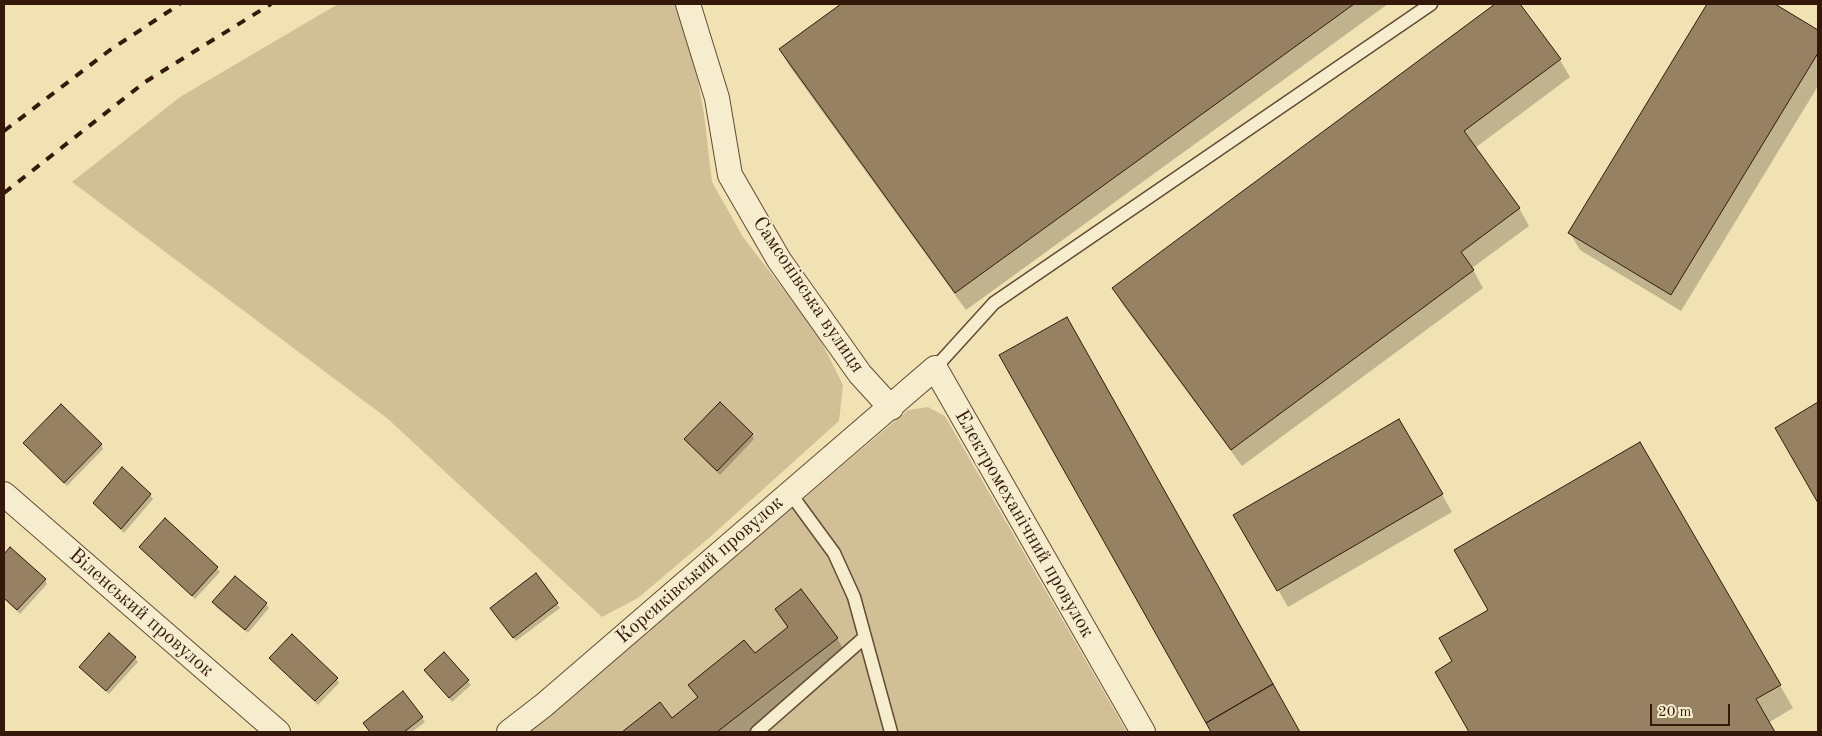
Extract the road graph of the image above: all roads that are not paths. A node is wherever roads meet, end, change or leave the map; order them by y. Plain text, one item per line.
1 (688, 4) edge
2 (1431, 4) edge
3 (936, 368) junction
4 (891, 408) junction
5 (790, 492) junction
6 (4, 494) edge
7 (865, 637) junction
8 (278, 732) edge
9 (509, 732) edge
10 (757, 732) edge
11 (891, 732) edge
12 (1143, 732) edge

1 - 4 street, Самсонівська вулиця
2 - 3 lane
3 - 4 street
3 - 12 street, Електромеханічний провулок
4 - 5 street, Корсиківський провулок
5 - 7 lane
5 - 9 street, Корсиківський провулок
6 - 8 street, Віленський провулок
7 - 10 lane
7 - 11 lane

